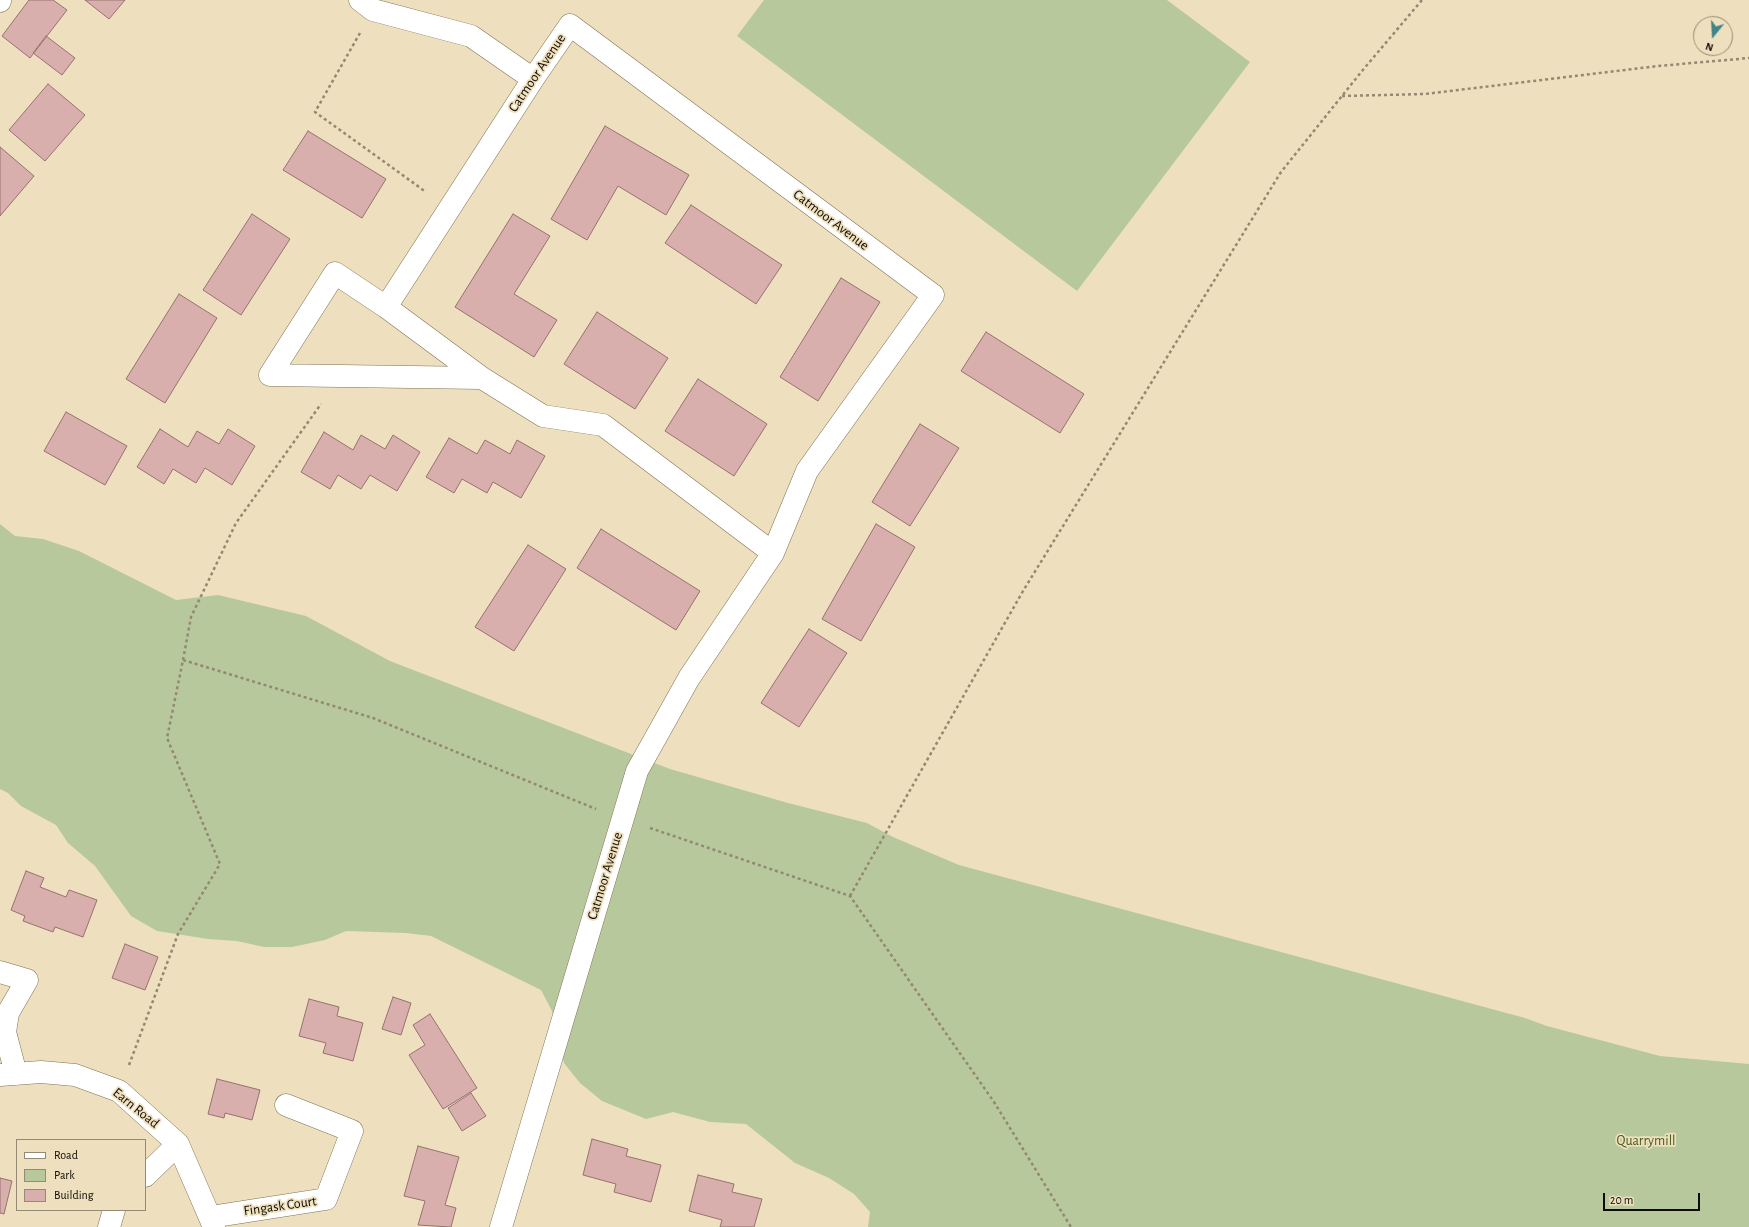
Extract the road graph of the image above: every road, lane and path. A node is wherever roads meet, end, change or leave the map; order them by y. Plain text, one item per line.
1 (1422, 0) edge
2 (367, 5) edge
3 (1749, 58) edge
4 (533, 79) junction
5 (1342, 96) junction
6 (449, 209) junction
7 (386, 307) junction
8 (340, 376) junction
9 (482, 378) junction
10 (773, 553) junction
11 (183, 660) junction
12 (622, 819) junction
13 (850, 896) junction
14 (0, 972) edge
15 (8, 1074) edge
16 (119, 1091) junction
17 (286, 1105) dead end
18 (178, 1144) junction
19 (146, 1175) edge
20 (114, 1211) edge
21 (212, 1222) edge
22 (110, 1227) edge
23 (501, 1227) edge
24 (1071, 1227) edge

1 - 5 path
2 - 4 street
2 - 6 path
3 - 5 path
4 - 6 street, Catmoor Avenue
4 - 10 street, Catmoor Avenue
5 - 13 path
6 - 7 street, Catmoor Avenue
7 - 8 street
7 - 9 street
8 - 9 street
8 - 11 path
9 - 10 street
10 - 12 street, Catmoor Avenue
11 - 12 path
11 - 16 path
12 - 13 path
12 - 23 street, Catmoor Avenue
13 - 24 path
14 - 15 street
15 - 16 street, Earn Road
16 - 18 street, Earn Road
17 - 21 street, Fingask Court
18 - 19 street
18 - 21 street, Earn Road
20 - 22 street

